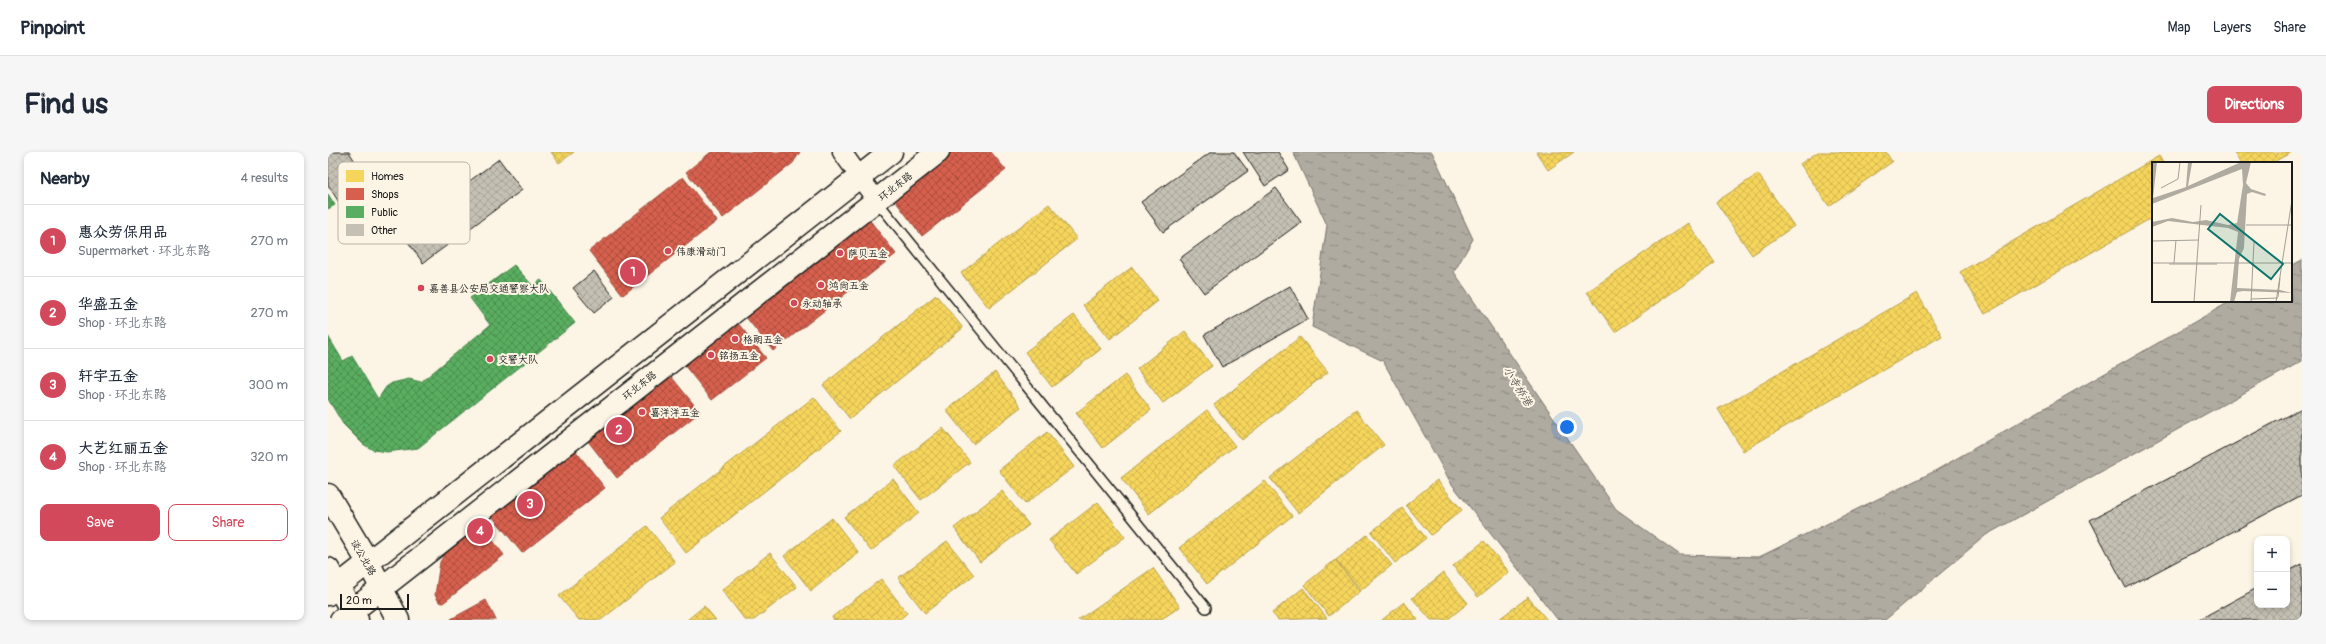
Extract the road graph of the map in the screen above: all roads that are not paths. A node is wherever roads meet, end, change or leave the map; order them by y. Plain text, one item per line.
1 (842, 152) edge
2 (891, 152) edge
3 (938, 152) edge
4 (859, 177) junction
5 (876, 200) junction
6 (328, 495) edge
7 (368, 562) junction
8 (332, 583) edge
9 (381, 587) junction
10 (1206, 608) dead end
11 (350, 617) edge
12 (398, 620) edge

1 - 4 street
2 - 4 street
3 - 5 street, 环北东路
4 - 5 street
4 - 7 street
5 - 9 street, 环北东路
5 - 10 lane
6 - 7 street, 谈公北路
7 - 8 street
7 - 9 street, 谈公北路
8 - 11 street
9 - 11 street, 环北东路
9 - 12 street, 谈公北路

